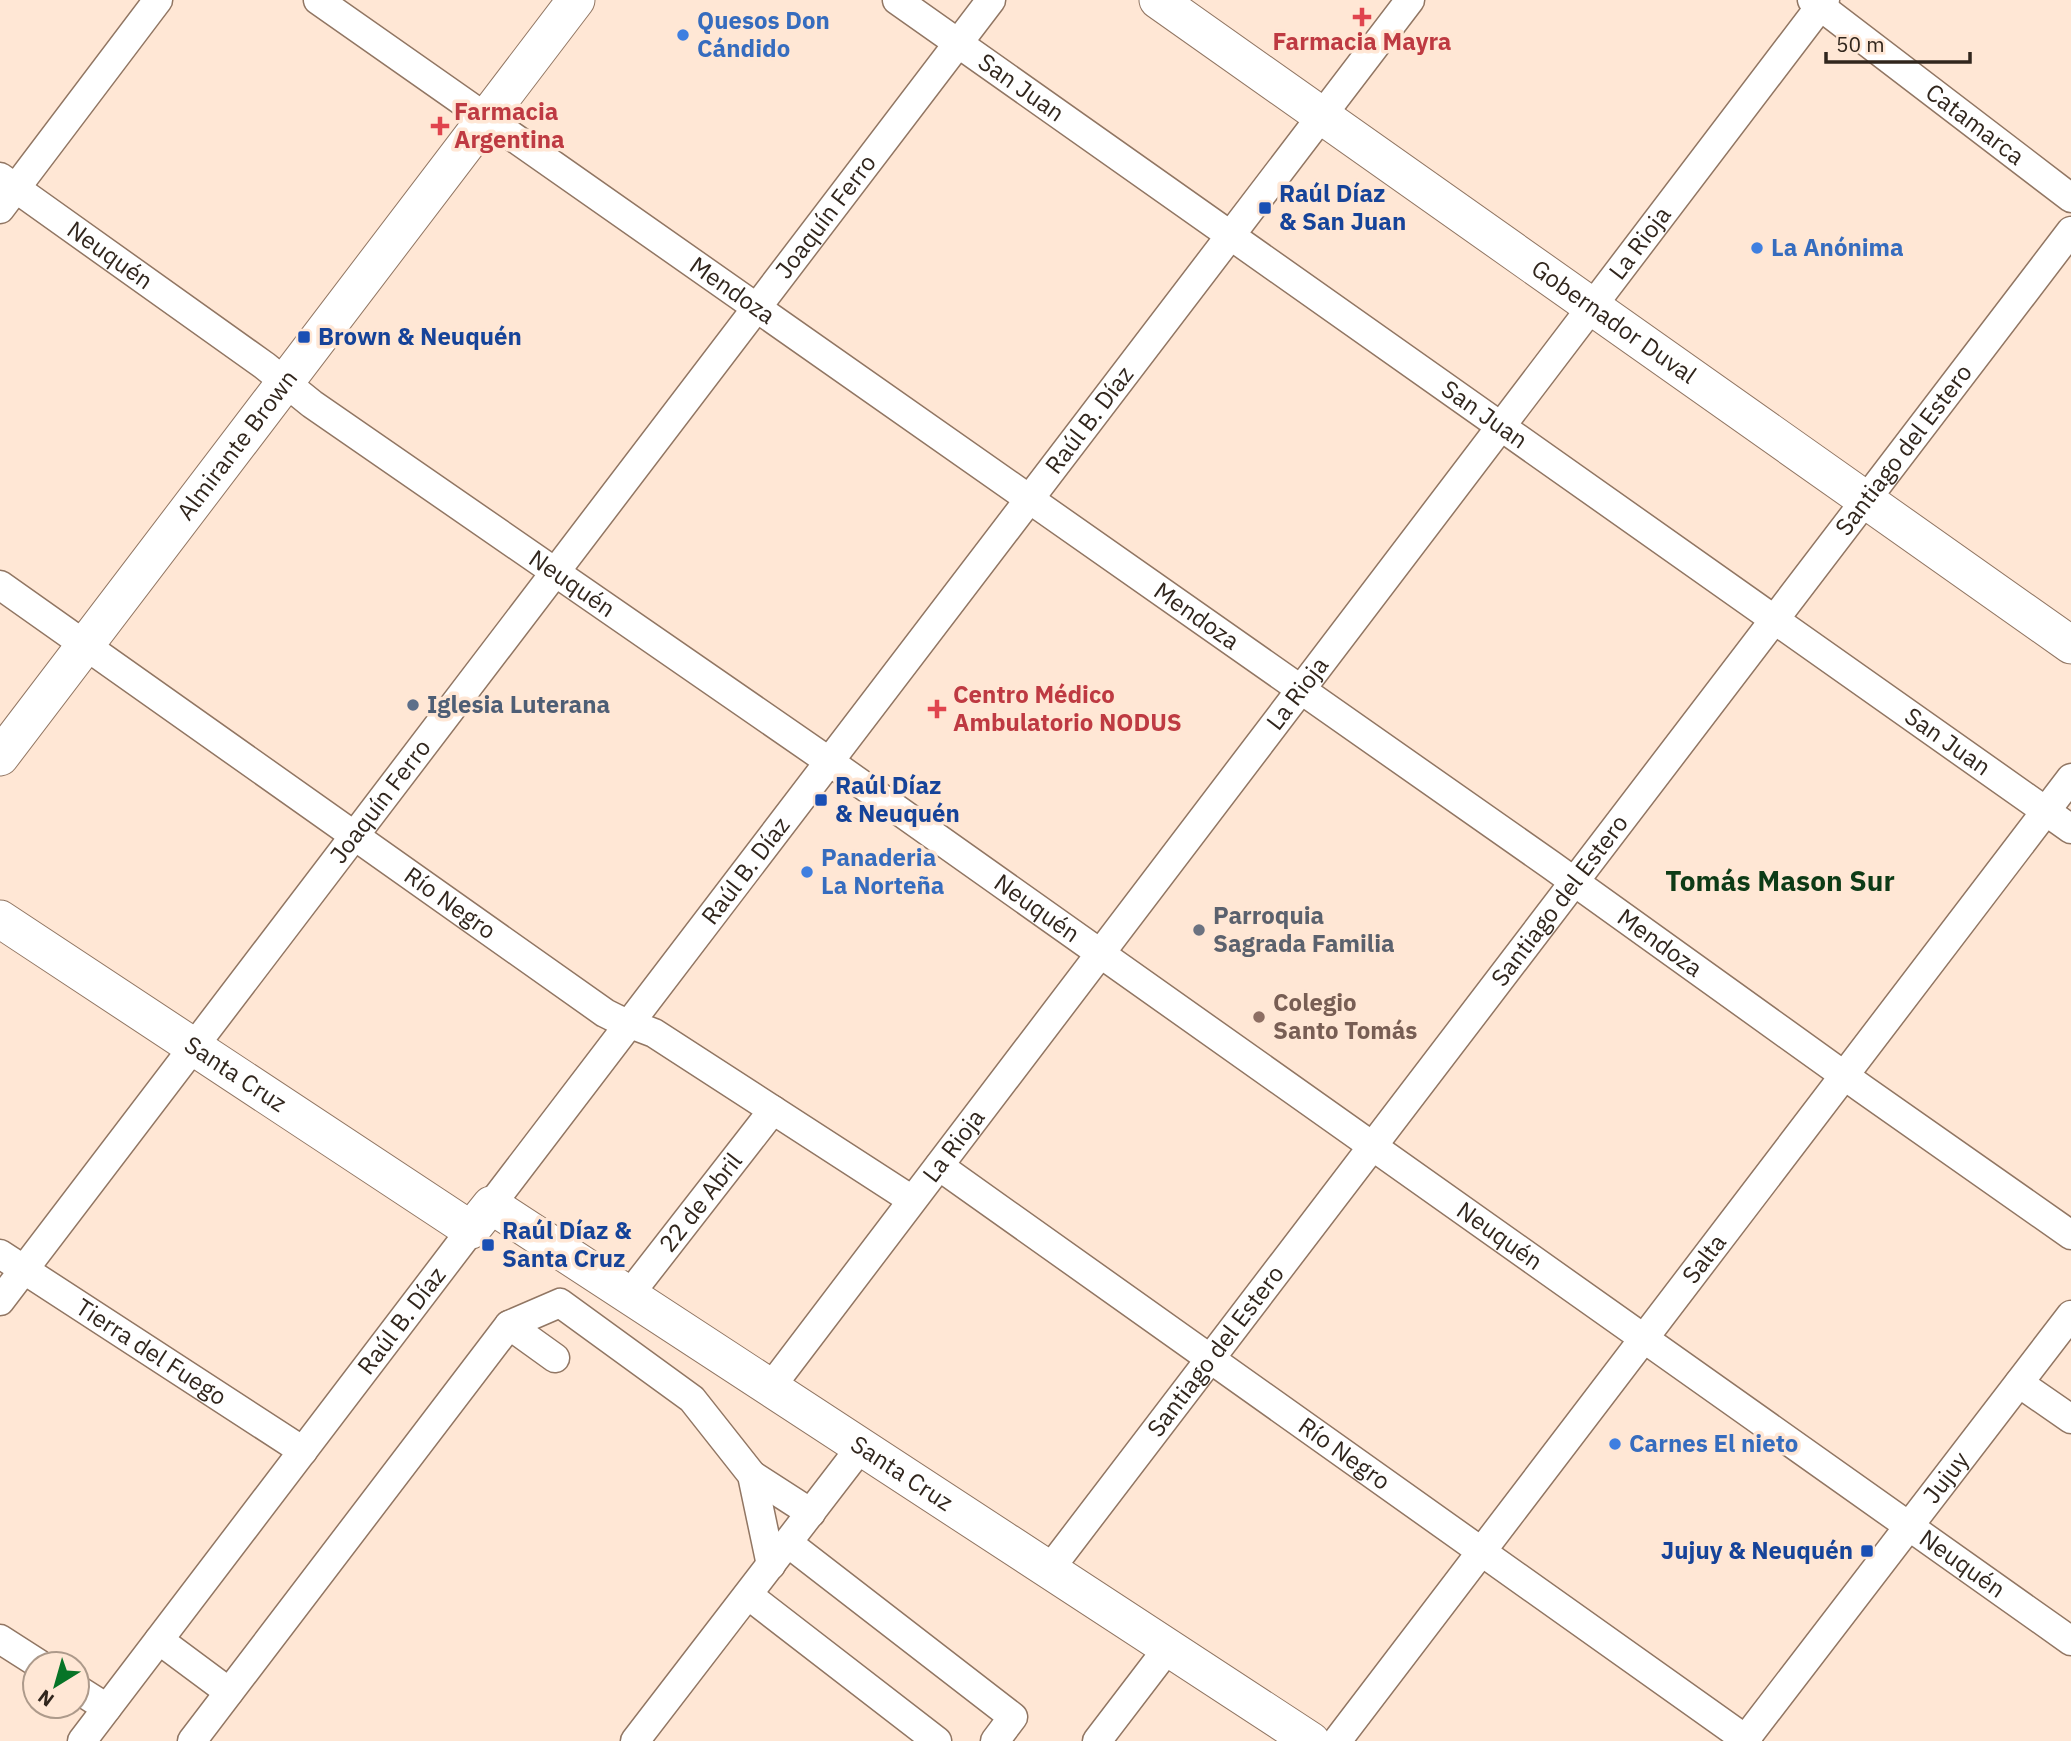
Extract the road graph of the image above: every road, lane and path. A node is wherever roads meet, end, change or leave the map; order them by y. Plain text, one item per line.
1 (158, 0) edge
2 (318, 0) edge
3 (576, 0) edge
4 (897, 0) edge
5 (991, 0) edge
6 (1158, 0) edge
7 (1410, 0) edge
8 (1819, 2) edge
9 (958, 43) junction
10 (1321, 116) junction
11 (486, 118) junction
12 (5, 191) edge
13 (2071, 198) edge
14 (2071, 231) edge
15 (1230, 235) junction
16 (1591, 307) junction
17 (757, 308) junction
18 (285, 383) junction
19 (1501, 426) junction
20 (1029, 499) junction
21 (1866, 500) junction
22 (555, 572) junction
23 (0, 585) edge
24 (1774, 619) junction
25 (85, 645) junction
26 (2071, 645) edge
27 (1300, 690) junction
28 (0, 757) edge
29 (829, 761) junction
30 (2071, 778) edge
31 (2046, 811) junction
32 (2071, 829) edge
33 (355, 836) junction
34 (1574, 882) junction
35 (0, 919) edge
36 (1100, 953) junction
37 (629, 1023) junction
38 (194, 1047) junction
39 (1844, 1075) junction
40 (773, 1110) junction
41 (1372, 1146) junction
42 (939, 1166) junction
43 (912, 1200) junction
44 (481, 1217) junction
45 (2071, 1234) edge
46 (0, 1254) edge
47 (24, 1270) junction
48 (629, 1295) junction
49 (0, 1301) edge
50 (2071, 1315) edge
51 (509, 1325) junction
52 (1644, 1338) junction
53 (555, 1358) dead end
54 (1210, 1359) junction
55 (2019, 1383) junction
56 (770, 1388) junction
57 (2071, 1419) edge
58 (861, 1447) junction
59 (303, 1451) junction
60 (752, 1475) junction
61 (811, 1513) junction
62 (1909, 1526) junction
63 (1481, 1552) junction
64 (779, 1554) junction
65 (1049, 1570) junction
66 (748, 1595) junction
67 (0, 1639) edge
68 (159, 1640) junction
69 (2071, 1641) edge
70 (1168, 1648) junction
71 (21, 1652) edge
72 (229, 1692) junction
73 (91, 1698) edge
74 (107, 1708) junction
75 (1746, 1740) edge
76 (82, 1741) edge
77 (192, 1741) edge
78 (635, 1741) edge
79 (937, 1741) edge
80 (995, 1741) edge
81 (1097, 1741) edge
82 (1311, 1741) edge
83 (1337, 1741) edge

1 - 12 street
2 - 11 street, Mendoza
3 - 11 main road, Almirante Brown
4 - 9 street, San Juan
5 - 9 street, Joaquín Ferro
6 - 10 main road, Gobernador Duval
7 - 10 street, Raúl B. Díaz
8 - 13 street, Catamarca
8 - 16 street, La Rioja
9 - 15 street, San Juan
9 - 17 street, Joaquín Ferro
10 - 15 street, Raúl B. Díaz
10 - 16 main road, Gobernador Duval
11 - 17 street, Mendoza
11 - 18 main road, Almirante Brown
12 - 18 street, Neuquén
14 - 21 street, Santiago del Estero
15 - 19 street, San Juan
15 - 20 street, Raúl B. Díaz
16 - 19 street, La Rioja
16 - 21 main road, Gobernador Duval
17 - 20 street, Mendoza
17 - 22 street, Joaquín Ferro
18 - 22 street, Neuquén
18 - 25 main road, Almirante Brown
19 - 24 street, San Juan
19 - 27 street, La Rioja
20 - 27 street, Mendoza
20 - 29 street, Raúl B. Díaz
21 - 24 street, Santiago del Estero
21 - 26 main road, Gobernador Duval
22 - 29 street, Neuquén
22 - 33 street, Joaquín Ferro
23 - 25 street, Río Negro
24 - 31 street, San Juan
24 - 34 street, Santiago del Estero
25 - 28 main road, Almirante Brown
25 - 33 street, Río Negro
27 - 34 street, Mendoza
27 - 36 street, La Rioja
29 - 36 street, Neuquén
29 - 37 street, Raúl B. Díaz
30 - 31 street, Salta
31 - 32 street, San Juan
31 - 39 street, Salta
33 - 37 street, Río Negro
33 - 38 street, Joaquín Ferro
34 - 39 street, Mendoza
34 - 41 street, Santiago del Estero
35 - 38 main road, Santa Cruz
36 - 41 street, Neuquén
36 - 42 street, La Rioja
37 - 40 street, Río Negro
37 - 44 street, Raúl B. Díaz
38 - 44 main road, Santa Cruz
38 - 47 street, Joaquín Ferro
39 - 45 street, Mendoza
39 - 52 street, Salta
40 - 43 street, Río Negro
40 - 48 street, 22 de Abril
41 - 52 street, Neuquén
41 - 54 street, Santiago del Estero
42 - 43 street, La Rioja
42 - 54 street, Río Negro
43 - 56 street, La Rioja
44 - 48 main road, Santa Cruz
44 - 59 street, Raúl B. Díaz
46 - 47 street, Tierra del Fuego
47 - 49 street, Joaquín Ferro
47 - 59 street, Tierra del Fuego
48 - 56 main road, Santa Cruz
50 - 55 street, Jujuy
51 - 53 street
51 - 60 street
51 - 72 street
52 - 62 street, Neuquén
52 - 63 street, Salta
54 - 63 street, Río Negro
54 - 65 street, Santiago del Estero
55 - 57 street
55 - 62 street, Jujuy
56 - 58 main road, Santa Cruz
58 - 61 street
58 - 65 main road, Santa Cruz
59 - 68 street, Raúl B. Díaz
60 - 61 street
60 - 64 street
61 - 64 street
62 - 69 street, Neuquén
62 - 75 street, Jujuy
63 - 75 street, Río Negro
63 - 83 street, Salta
64 - 66 street
64 - 80 street
65 - 70 main road, Santa Cruz
66 - 78 street
66 - 79 street
67 - 71 street
68 - 72 street
68 - 74 street, Raúl B. Díaz
70 - 81 street
70 - 82 main road, Santa Cruz
72 - 77 street
73 - 74 street
74 - 76 street, Raúl B. Díaz

